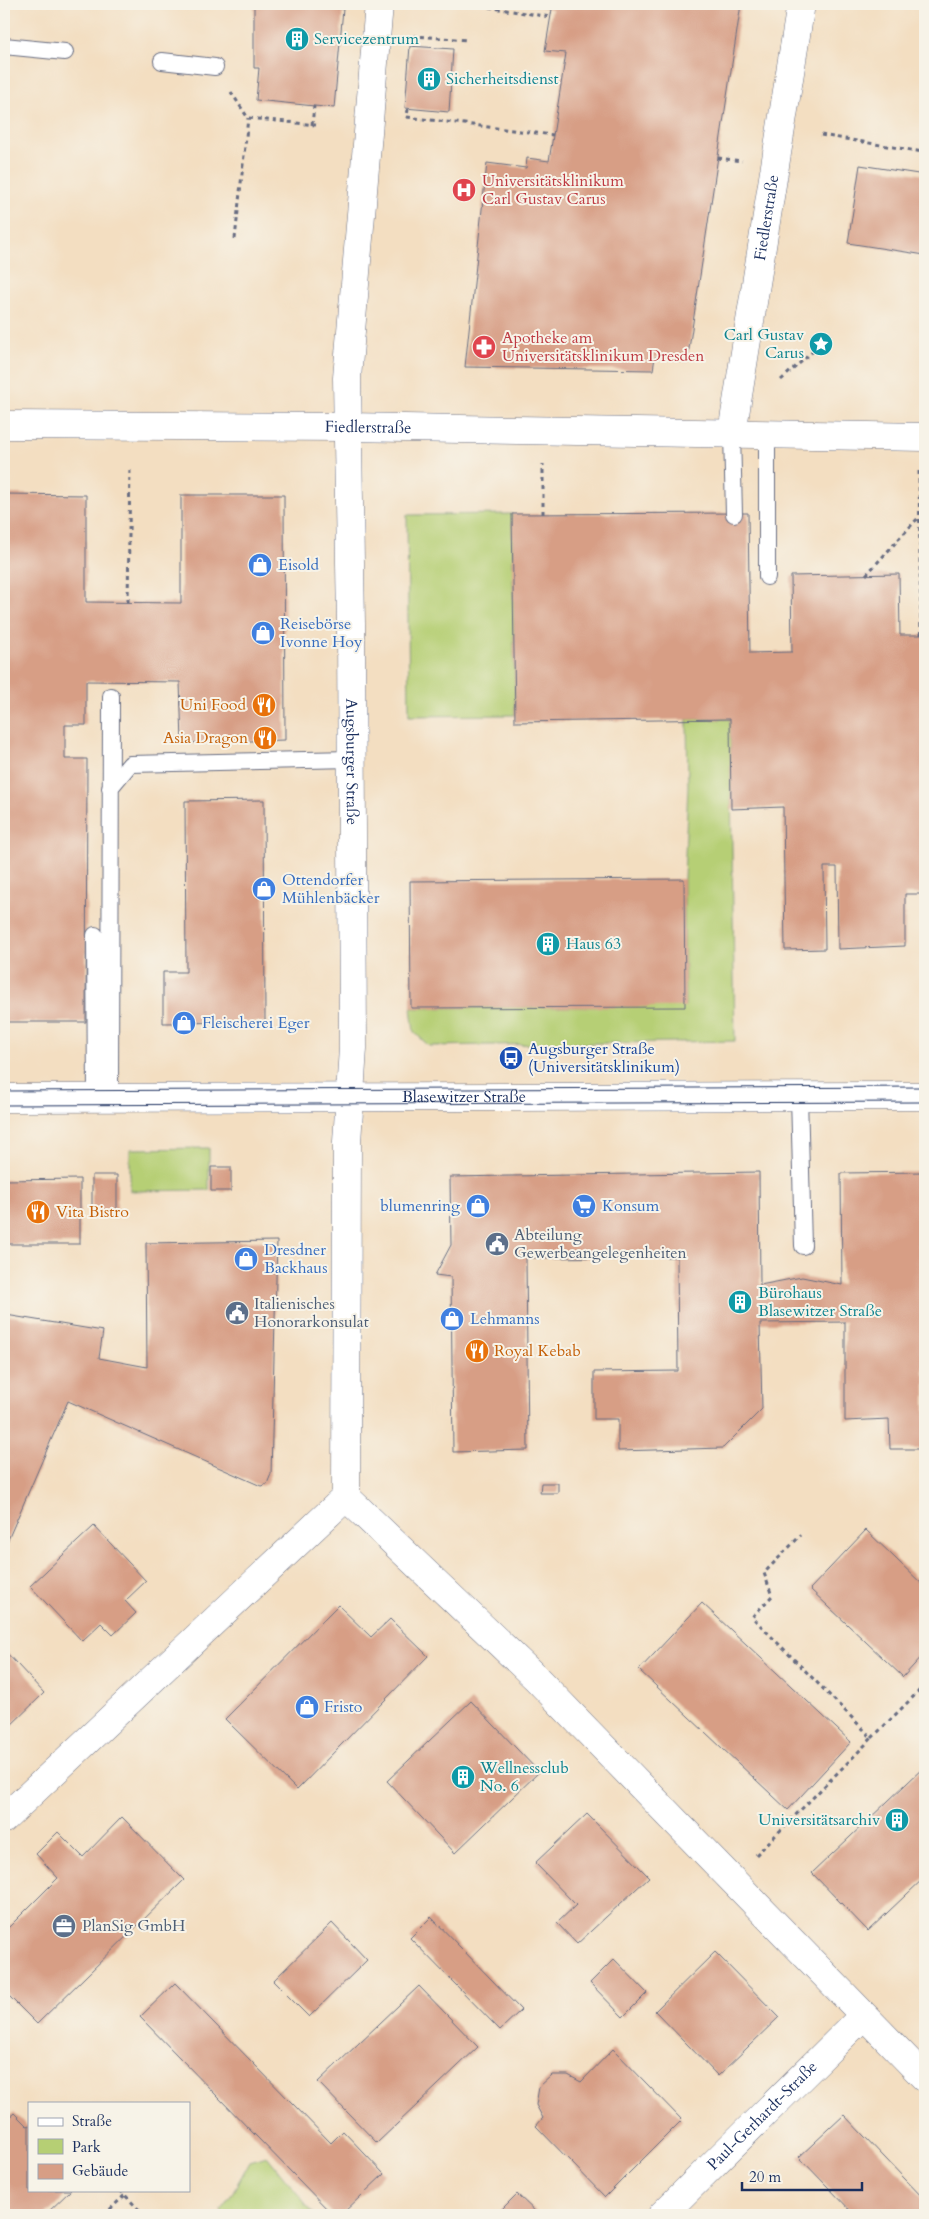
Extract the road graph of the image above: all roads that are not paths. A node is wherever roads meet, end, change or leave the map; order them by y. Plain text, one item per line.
1 (379, 4) edge
2 (801, 4) edge
3 (4, 46) edge
4 (66, 52) dead end
5 (162, 61) dead end
6 (215, 66) road end
7 (4, 425) edge
8 (349, 426) junction
9 (732, 433) junction
10 (766, 434) junction
11 (922, 437) edge
12 (734, 514) dead end
13 (767, 577) dead end
14 (111, 696) dead end
15 (352, 759) junction
16 (110, 788) junction
17 (95, 935) dead end
18 (350, 1096) junction
19 (799, 1096) junction
20 (925, 1096) edge
21 (4, 1098) edge
22 (103, 1098) junction
23 (803, 1246) dead end
24 (346, 1496) junction
25 (4, 1819) edge
26 (863, 2016) junction
27 (925, 2078) edge
28 (662, 2215) edge

1 - 8 street, Augsburger Straße
2 - 9 street, Fiedlerstraße
3 - 4 lane
5 - 6 lane
7 - 8 street, Fiedlerstraße
8 - 9 street, Fiedlerstraße
8 - 15 street, Augsburger Straße
9 - 10 street, Fiedlerstraße
9 - 12 lane
10 - 11 street, Fiedlerstraße
10 - 13 lane
14 - 16 lane
15 - 16 lane
15 - 18 street, Augsburger Straße
16 - 22 lane
17 - 22 lane
18 - 19 street, Blasewitzer Straße
18 - 22 street, Blasewitzer Straße
18 - 24 street, Augsburger Straße
19 - 20 street, Blasewitzer Straße
19 - 23 lane
21 - 22 street, Blasewitzer Straße
24 - 25 street
24 - 26 street
26 - 27 street
26 - 28 street, Paul-Gerhardt-Straße

